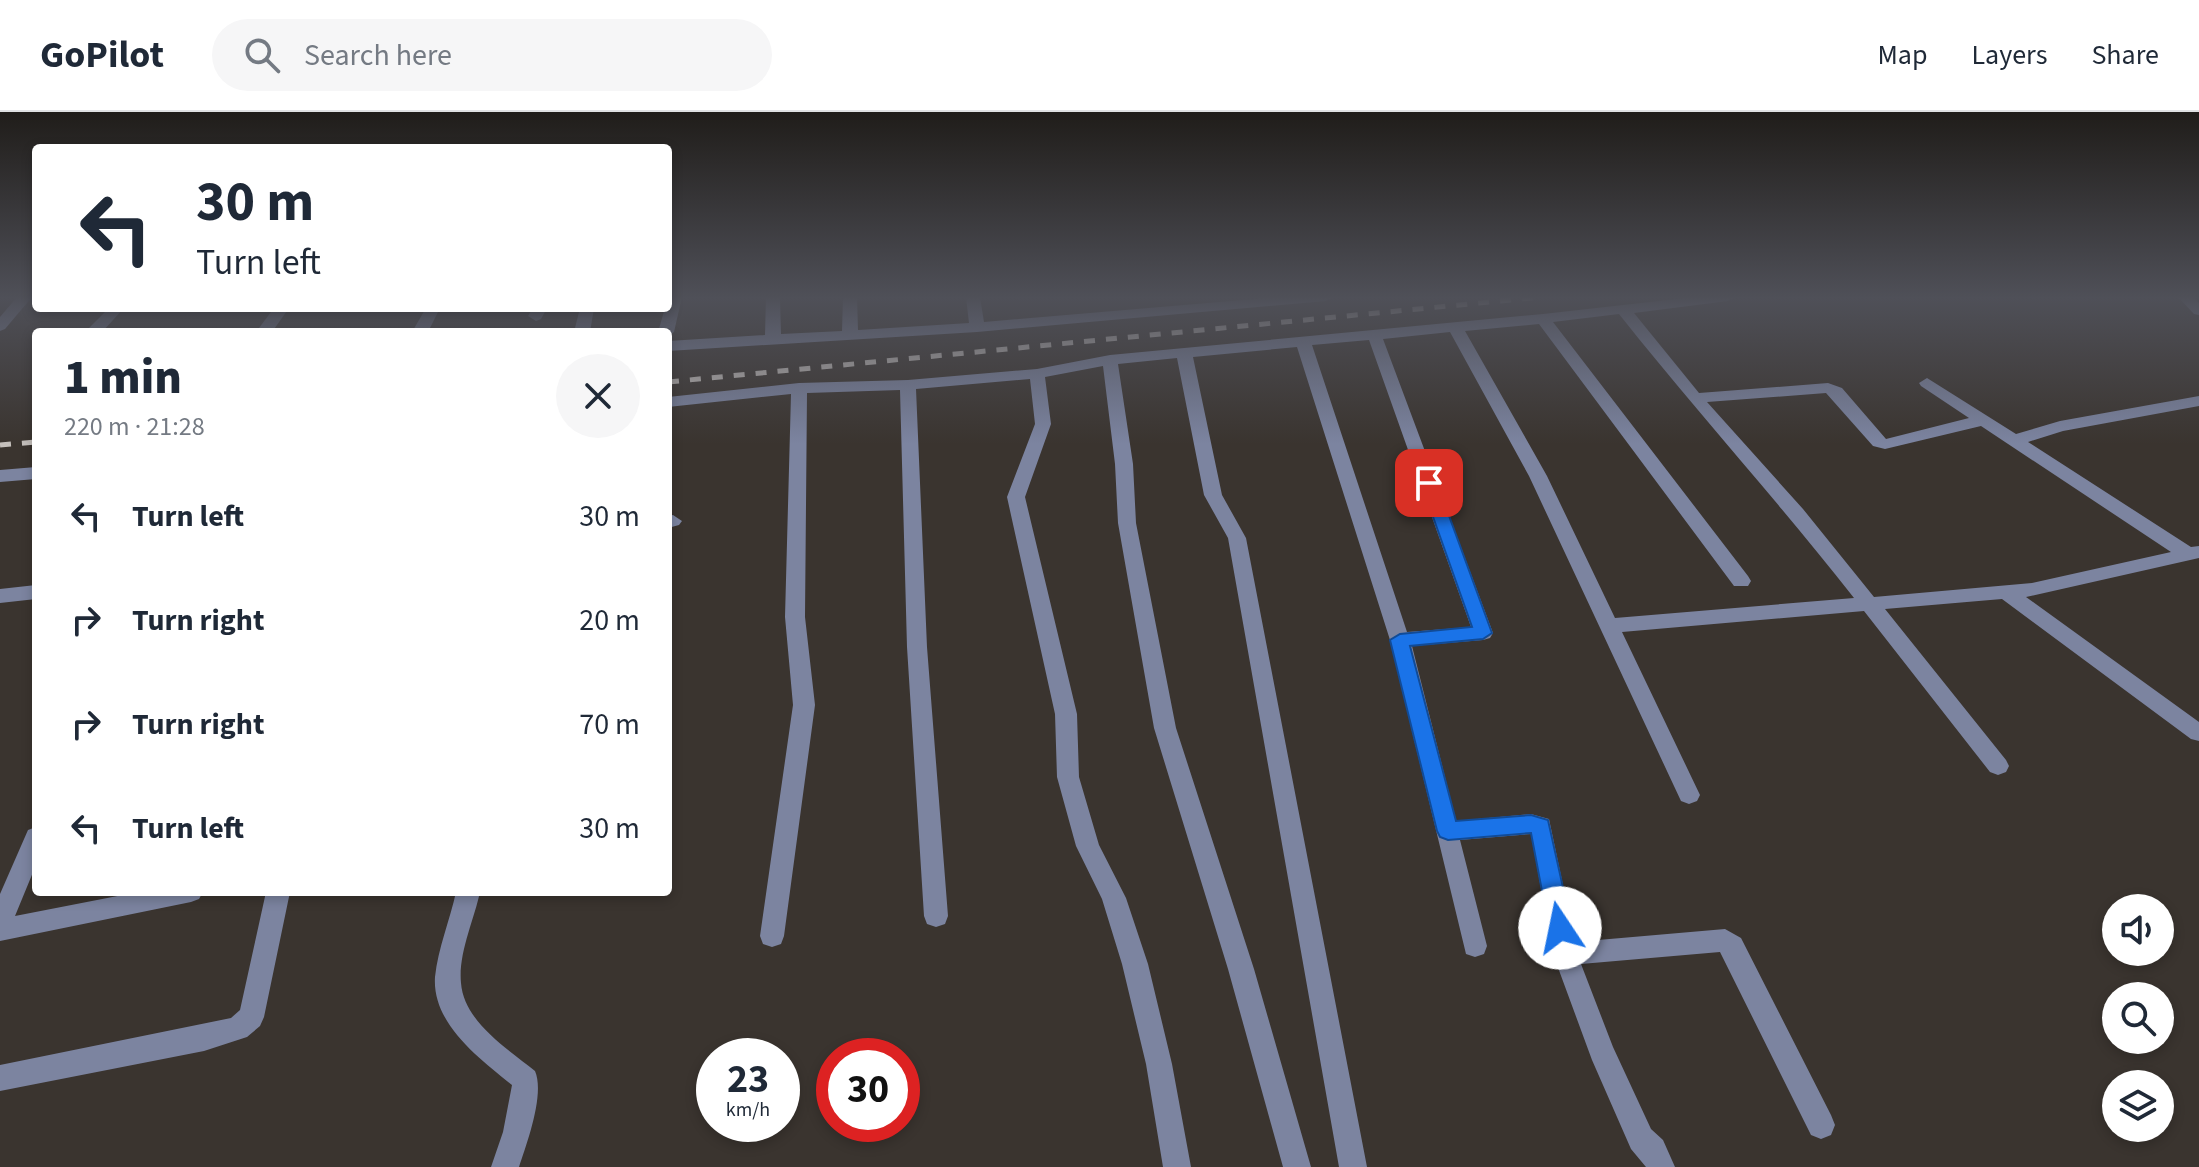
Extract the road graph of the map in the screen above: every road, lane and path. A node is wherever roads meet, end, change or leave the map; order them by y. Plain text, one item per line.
1 (1251, 346) edge
2 (1305, 346) edge
3 (1378, 346) edge
4 (1466, 346) edge
5 (1564, 346) edge
6 (1653, 346) edge
7 (1184, 353) junction
8 (1110, 360) junction
9 (1037, 374) junction
10 (1927, 383) dead end
11 (908, 385) junction
12 (799, 388) junction
13 (1695, 398) junction
14 (2199, 401) edge
15 (672, 402) edge
16 (1983, 420) junction
17 (2015, 440) junction
18 (32, 473) edge
19 (0, 476) edge
20 (2194, 554) edge
21 (1741, 581) dead end
22 (32, 593) edge
23 (2007, 593) junction
24 (1, 598) edge
25 (1868, 605) junction
26 (1609, 626) junction
27 (1400, 640) junction
28 (2199, 733) edge
29 (1998, 766) dead end
30 (1689, 795) dead end
31 (1448, 831) junction
32 (32, 846) edge
33 (171, 896) edge
34 (277, 896) edge
35 (467, 896) edge
36 (936, 916) dead end
37 (0, 922) edge
38 (0, 930) edge
39 (772, 936) dead end
40 (1475, 946) dead end
41 (1565, 954) junction
42 (0, 1078) edge
43 (1821, 1125) dead end
44 (505, 1167) edge
45 (1177, 1167) edge
46 (1297, 1167) edge
47 (1353, 1167) edge
48 (1661, 1167) edge

1 - 7 street
2 - 27 street
3 - 27 street
4 - 26 street
5 - 21 street
6 - 13 street
7 - 8 street
7 - 47 street
8 - 9 street
8 - 46 street
9 - 11 street
9 - 45 street
10 - 16 street
11 - 12 street
11 - 36 street
12 - 15 street
12 - 39 street
13 - 16 street
13 - 25 street
14 - 17 street
16 - 17 street
17 - 20 street
18 - 19 street
20 - 23 street
22 - 24 street
23 - 25 street
23 - 28 street
25 - 26 street
25 - 29 street
26 - 30 street
27 - 31 street
31 - 40 street
31 - 41 street
32 - 37 street
33 - 38 street
34 - 42 street
35 - 44 street
41 - 43 street
41 - 48 street

